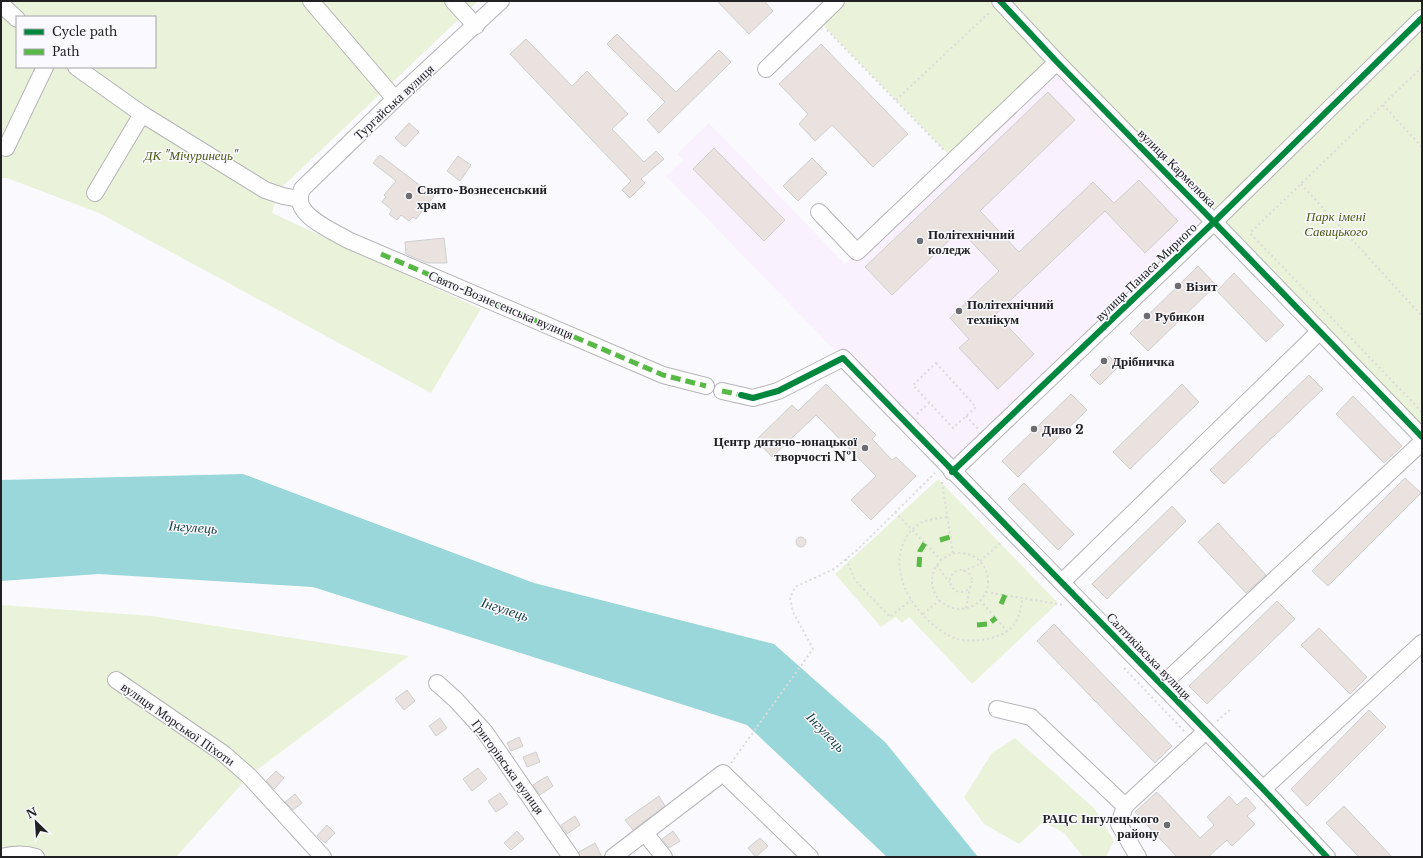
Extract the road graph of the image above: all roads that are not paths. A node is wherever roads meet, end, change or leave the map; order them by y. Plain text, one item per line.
1 (311, 1) edge
2 (453, 1) edge
3 (501, 1) edge
4 (836, 1) edge
5 (1000, 2) edge
6 (1, 4) edge
7 (16, 18) edge
8 (1422, 18) edge
9 (476, 26) junction
10 (1057, 62) junction
11 (45, 68) edge
12 (77, 68) edge
13 (766, 69) dead end
14 (395, 99) junction
15 (142, 114) junction
16 (6, 148) dead end
17 (95, 193) dead end
18 (301, 204) junction
19 (819, 212) dead end
20 (1214, 222) junction
21 (1320, 331) junction
22 (706, 386) dead end
23 (722, 391) dead end
24 (1422, 437) edge
25 (1422, 442) edge
26 (946, 471) junction
27 (1062, 582) junction
28 (1422, 644) edge
29 (116, 680) dead end
30 (437, 683) dead end
31 (1162, 685) junction
32 (997, 709) dead end
33 (1206, 731) junction
34 (1264, 789) junction
35 (1125, 806) junction
36 (645, 833) junction
37 (1, 857) edge
38 (36, 857) edge
39 (323, 857) edge
40 (571, 857) edge
41 (613, 857) edge
42 (664, 857) edge
43 (810, 857) edge
44 (1138, 857) edge
45 (1327, 857) edge

1 - 14 street
2 - 9 street
3 - 9 street, Тургайська вулиця
4 - 13 street
5 - 10 street, вулиця Кармелюка
6 - 7 street
8 - 20 street, вулиця Панаса Мирного
9 - 14 street, Тургайська вулиця
10 - 19 street
10 - 20 street, вулиця Кармелюка
11 - 16 street
12 - 15 street
14 - 18 street, Тургайська вулиця
15 - 17 street
15 - 18 street
18 - 22 street, Свято-Вознесенська вулиця
20 - 21 street, вулиця Кармелюка
20 - 26 street, вулиця Панаса Мирного
21 - 24 street, вулиця Кармелюка
21 - 27 street
23 - 26 street
25 - 31 street
26 - 27 street, Салтиківська вулиця
27 - 31 street, Салтиківська вулиця
28 - 34 street
29 - 39 street, вулиця Морської Піхоти
30 - 40 street, Григорівська вулиця
31 - 33 street, Салтиківська вулиця
32 - 35 street
33 - 34 street, Салтиківська вулиця
33 - 35 street
34 - 45 street, Салтиківська вулиця
35 - 44 street
36 - 41 street
36 - 42 street
36 - 43 street
37 - 38 street

